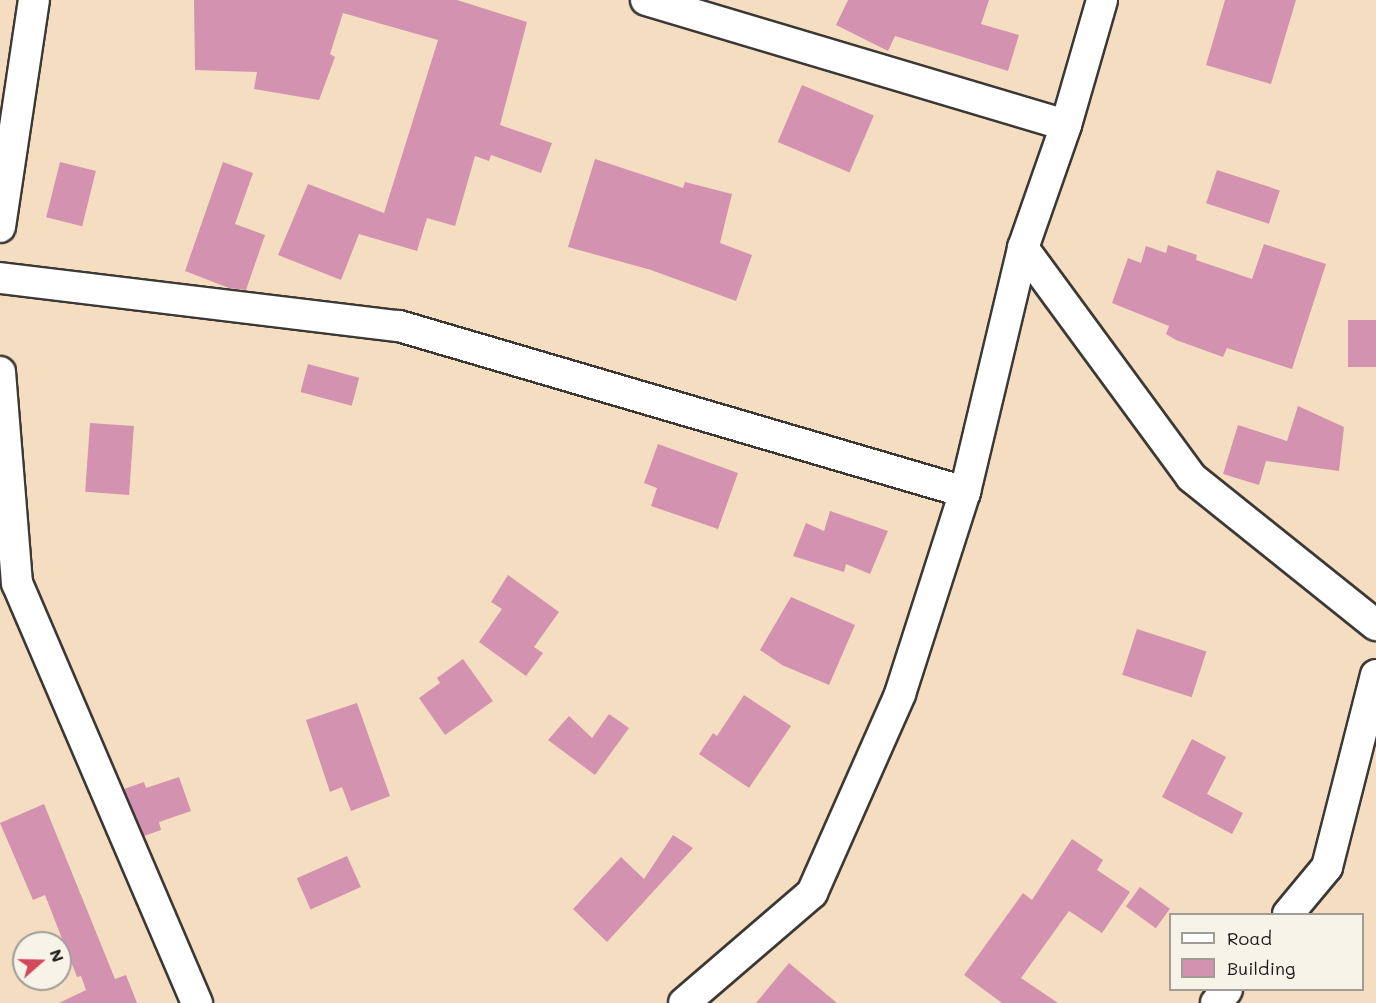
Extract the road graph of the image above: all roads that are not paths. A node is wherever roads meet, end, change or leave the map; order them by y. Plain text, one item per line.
1 (34, 0) edge
2 (646, 0) edge
3 (1102, 0) edge
4 (708, 8) edge
5 (1066, 125) junction
6 (0, 227) edge
7 (1023, 248) junction
8 (0, 278) edge
9 (0, 372) edge
10 (965, 492) junction
11 (1376, 625) edge
12 (1376, 675) edge
13 (1290, 913) edge
14 (1226, 991) edge
15 (197, 1003) edge
16 (684, 1003) edge
17 (1216, 1003) edge

1 - 6 street
2 - 4 street
3 - 5 street
4 - 5 street
5 - 7 street
7 - 10 street
7 - 11 street
8 - 10 street
9 - 15 street
10 - 16 street
12 - 13 street
14 - 17 street

